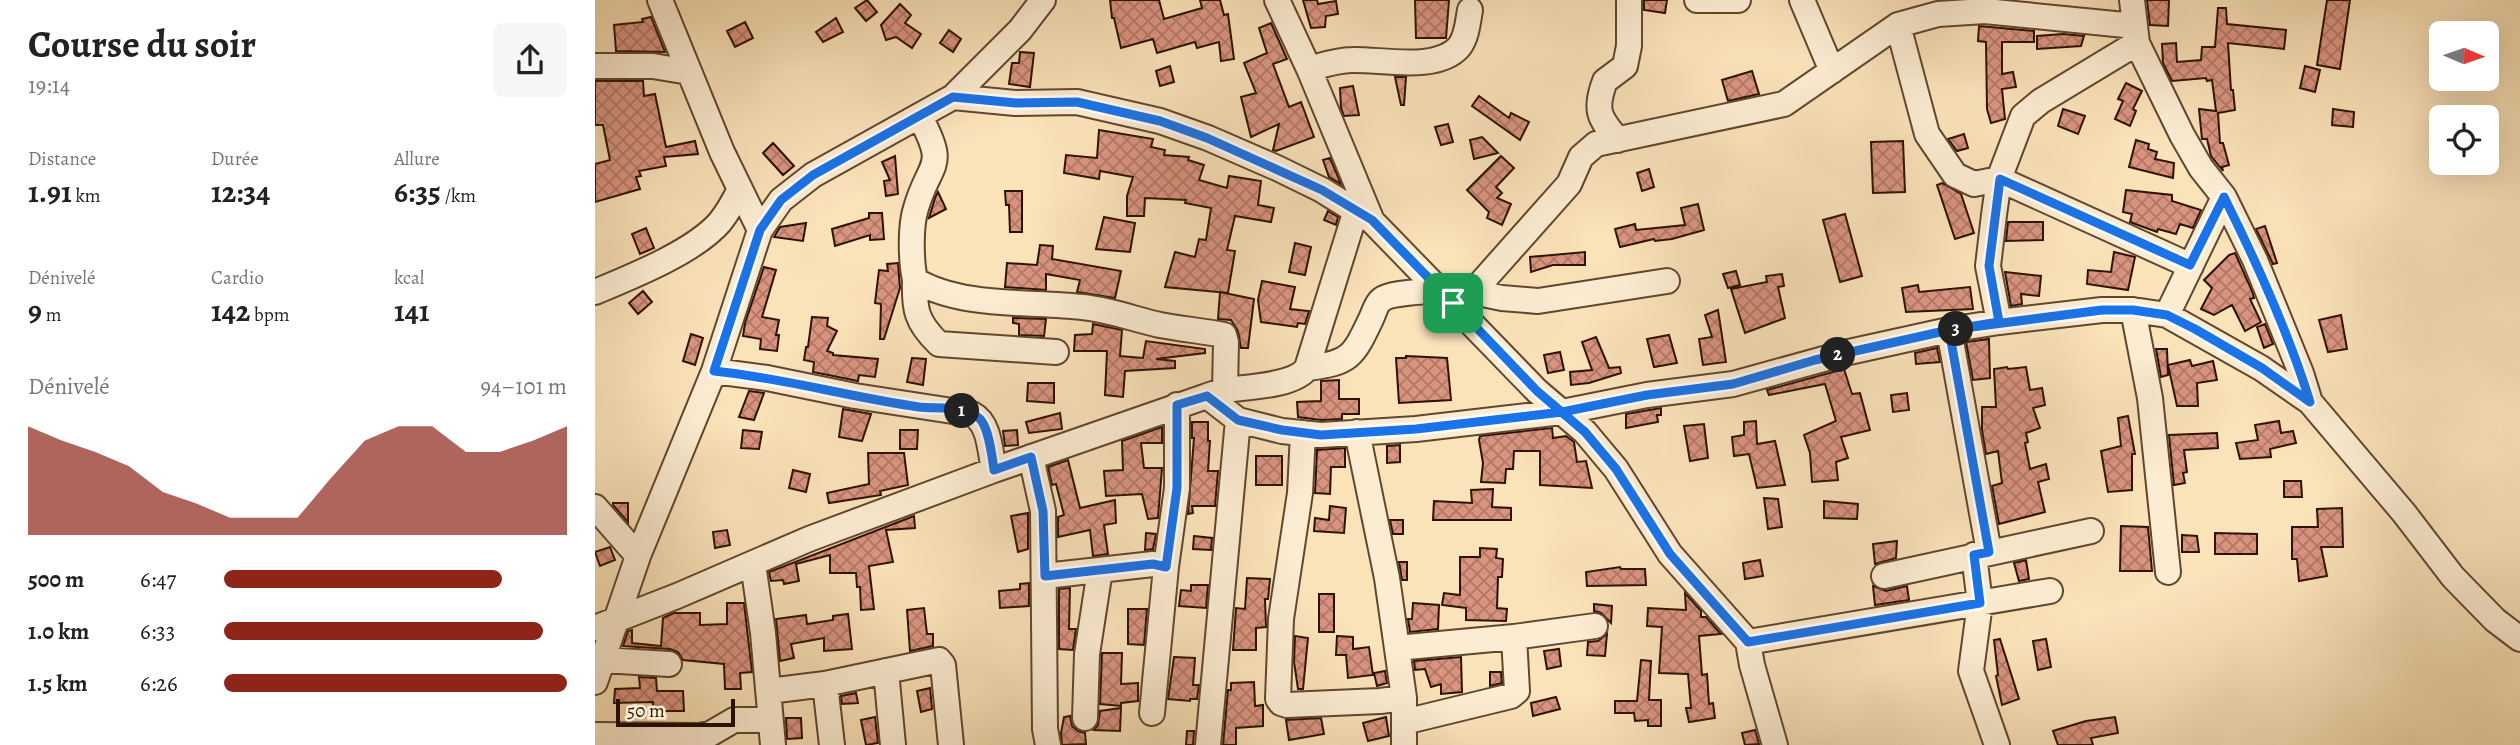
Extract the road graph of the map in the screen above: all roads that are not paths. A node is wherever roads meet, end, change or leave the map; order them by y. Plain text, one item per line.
1 (660, 0) edge
2 (1043, 0) edge
3 (1277, 0) edge
4 (1629, 0) edge
5 (1697, 0) edge
6 (1738, 0) edge
7 (1802, 0) edge
8 (2132, 0) edge
9 (1470, 10) dead end
10 (1898, 25) junction
11 (2136, 34) junction
12 (595, 66) edge
13 (1309, 69) junction
14 (1832, 71) junction
15 (689, 72) junction
16 (953, 97) junction
17 (920, 117) junction
18 (1618, 140) junction
19 (2000, 179) junction
20 (740, 189) junction
21 (2224, 197) junction
22 (1364, 215) junction
23 (760, 230) junction
24 (2190, 265) junction
25 (915, 280) junction
26 (1667, 281) dead end
27 (595, 292) edge
28 (1455, 295) junction
29 (2133, 310) junction
30 (2167, 315) junction
31 (1999, 322) junction
32 (1949, 330) junction
33 (1056, 352) dead end
34 (1307, 368) junction
35 (714, 371) junction
36 (1216, 393) junction
37 (2310, 402) junction
38 (1177, 405) junction
39 (1562, 412) junction
40 (1238, 420) junction
41 (1357, 432) junction
42 (1303, 433) junction
43 (1031, 457) junction
44 (994, 470) junction
45 (595, 508) edge
46 (2091, 531) dead end
47 (1981, 553) junction
48 (638, 556) junction
49 (753, 564) junction
50 (1166, 567) junction
51 (1100, 570) junction
52 (2168, 572) dead end
53 (1045, 576) junction
54 (1884, 576) dead end
55 (2050, 591) dead end
56 (1980, 603) junction
57 (606, 624) edge
58 (1595, 626) dead end
59 (1514, 637) junction
60 (2520, 639) edge
61 (1748, 642) junction
62 (1397, 648) junction
63 (669, 664) dead end
64 (599, 671) edge
65 (886, 671) junction
66 (825, 684) junction
67 (769, 691) junction
68 (1152, 713) dead end
69 (1085, 718) dead end
70 (770, 720) junction
71 (1404, 722) edge
72 (595, 735) edge
73 (723, 735) edge
74 (633, 740) edge
75 (773, 745) edge
76 (832, 745) edge
77 (893, 745) edge
78 (951, 745) edge
79 (1048, 745) edge
80 (1208, 745) edge
81 (1775, 745) edge
82 (1997, 745) edge

1 - 15 street
2 - 16 street
3 - 13 street
4 - 18 street
5 - 6 street
7 - 14 street
8 - 11 street
9 - 13 street
10 - 11 street
10 - 14 street
10 - 19 street
11 - 19 street
11 - 21 street
12 - 15 street
13 - 22 street
14 - 18 street
15 - 20 street
16 - 17 street
16 - 22 street
17 - 23 street
17 - 25 street
18 - 28 street
19 - 24 street
19 - 31 street
20 - 23 street
20 - 27 street
21 - 24 street
21 - 37 street
22 - 28 street
22 - 34 street
23 - 35 street
24 - 30 street
25 - 33 street
25 - 36 street
26 - 28 street
28 - 34 street
28 - 39 street
29 - 30 street
29 - 31 street
29 - 52 street
30 - 37 street
31 - 32 street
32 - 39 street
32 - 47 street
34 - 36 street
35 - 44 street
35 - 48 street
36 - 38 street
36 - 40 street
37 - 60 street
38 - 43 street
38 - 50 street
39 - 41 street
39 - 61 street
40 - 42 street
40 - 80 street
41 - 42 street
41 - 62 street
42 - 71 street
43 - 44 street
43 - 53 street
44 - 49 street
45 - 48 street
46 - 47 street
47 - 54 street
47 - 56 street
48 - 57 street
49 - 57 street
49 - 67 street
50 - 51 street
50 - 68 street
51 - 53 street
51 - 69 street
53 - 79 street
55 - 56 street
56 - 61 street
56 - 82 street
57 - 64 street
58 - 59 street
59 - 62 street
59 - 71 street
61 - 81 street
62 - 71 street
63 - 64 street
65 - 66 street
65 - 77 street
65 - 78 street
66 - 67 street
66 - 76 street
67 - 70 street
70 - 73 street
70 - 75 street
72 - 74 street
73 - 74 street

